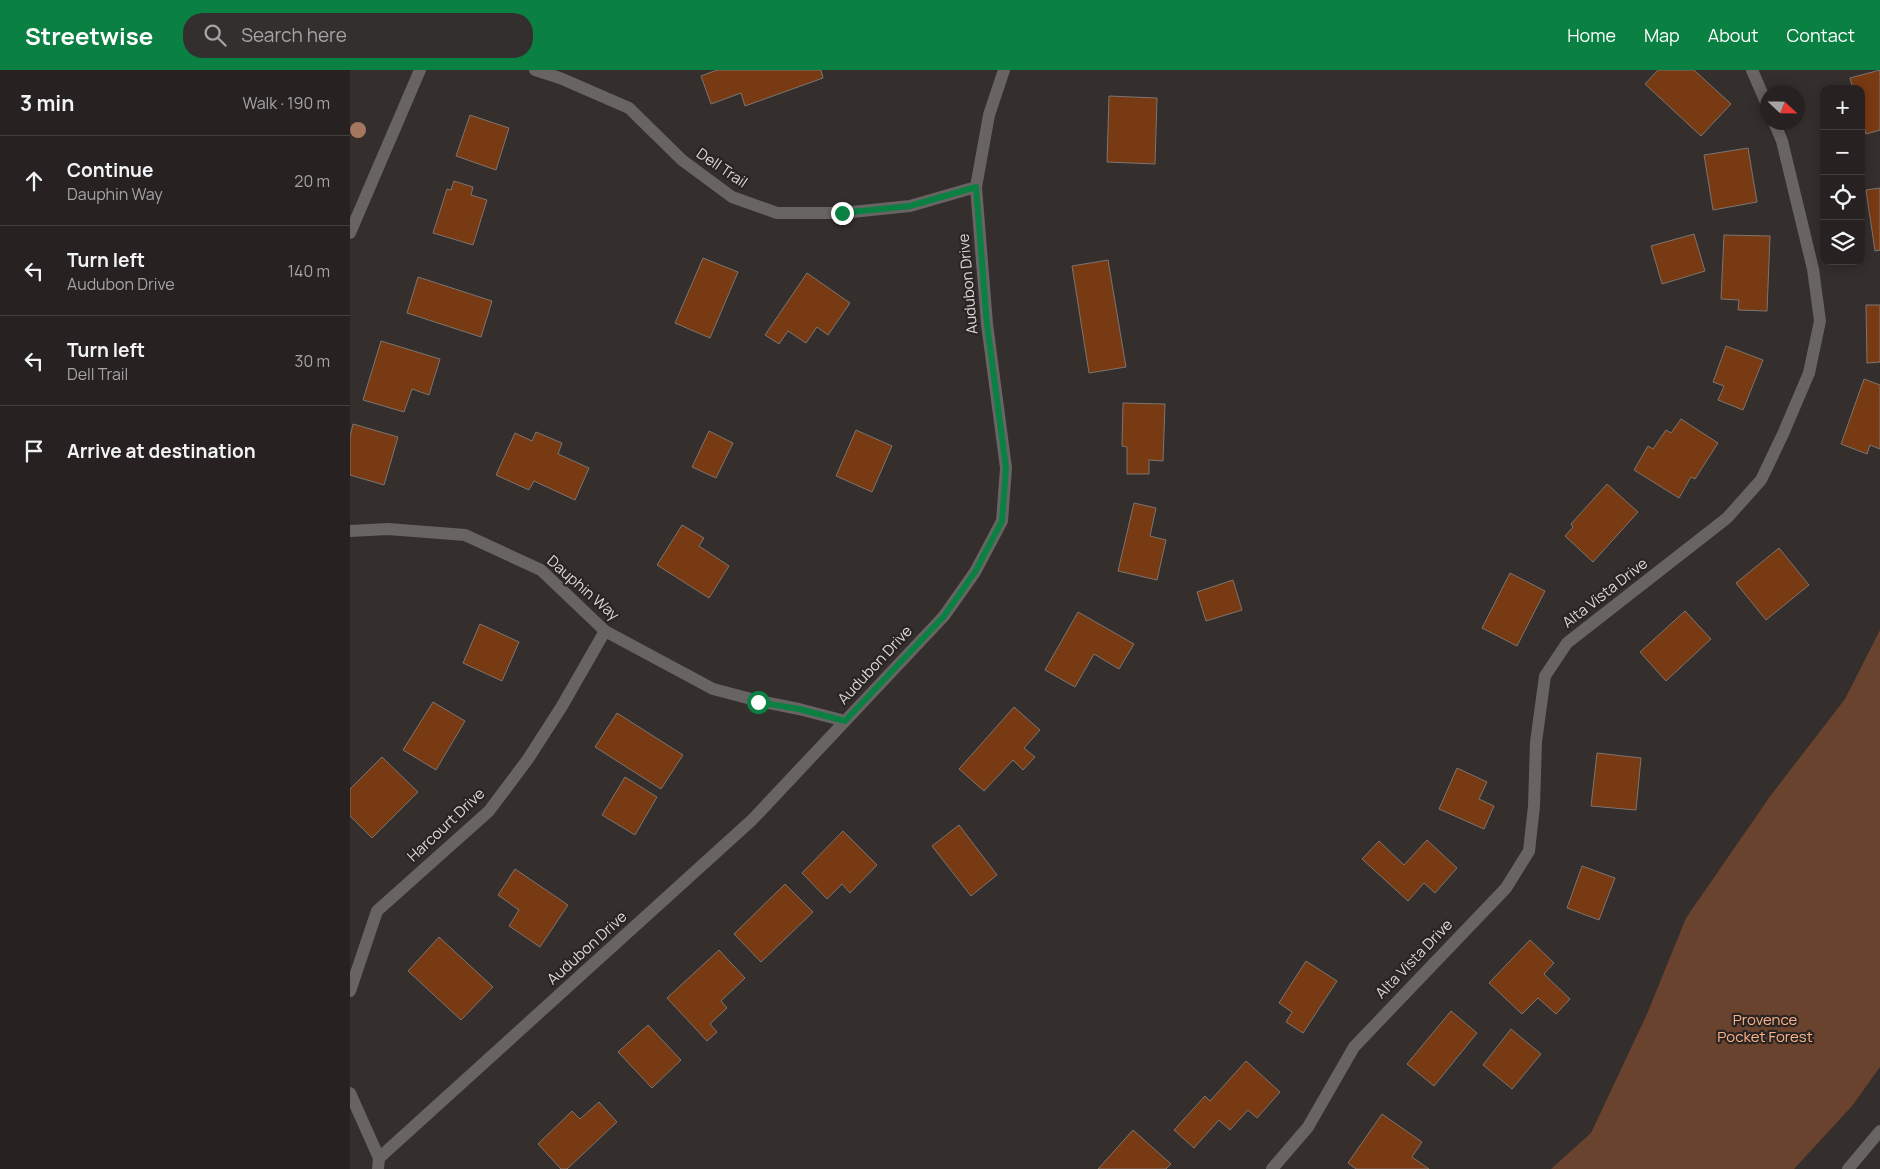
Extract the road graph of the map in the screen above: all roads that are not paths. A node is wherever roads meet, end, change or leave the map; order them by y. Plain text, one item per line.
1 (420, 70) edge
2 (535, 70) edge
3 (1004, 70) edge
4 (1752, 70) edge
5 (1760, 88) edge
6 (1777, 130) edge
7 (976, 187) junction
8 (350, 233) edge
9 (350, 531) edge
10 (605, 632) junction
11 (845, 721) junction
12 (350, 991) edge
13 (350, 1093) edge
14 (1880, 1131) edge
15 (378, 1163) edge
16 (1272, 1169) edge
17 (1848, 1169) edge

1 - 8 street
2 - 7 street, Dell Trail
3 - 7 street, Audubon Drive
4 - 5 street
6 - 16 street, Alta Vista Drive
7 - 11 street, Audubon Drive
9 - 10 street, Dauphin Way
10 - 11 street, Dauphin Way
10 - 12 street, Harcourt Drive
11 - 15 street, Audubon Drive
13 - 15 street
14 - 17 street

